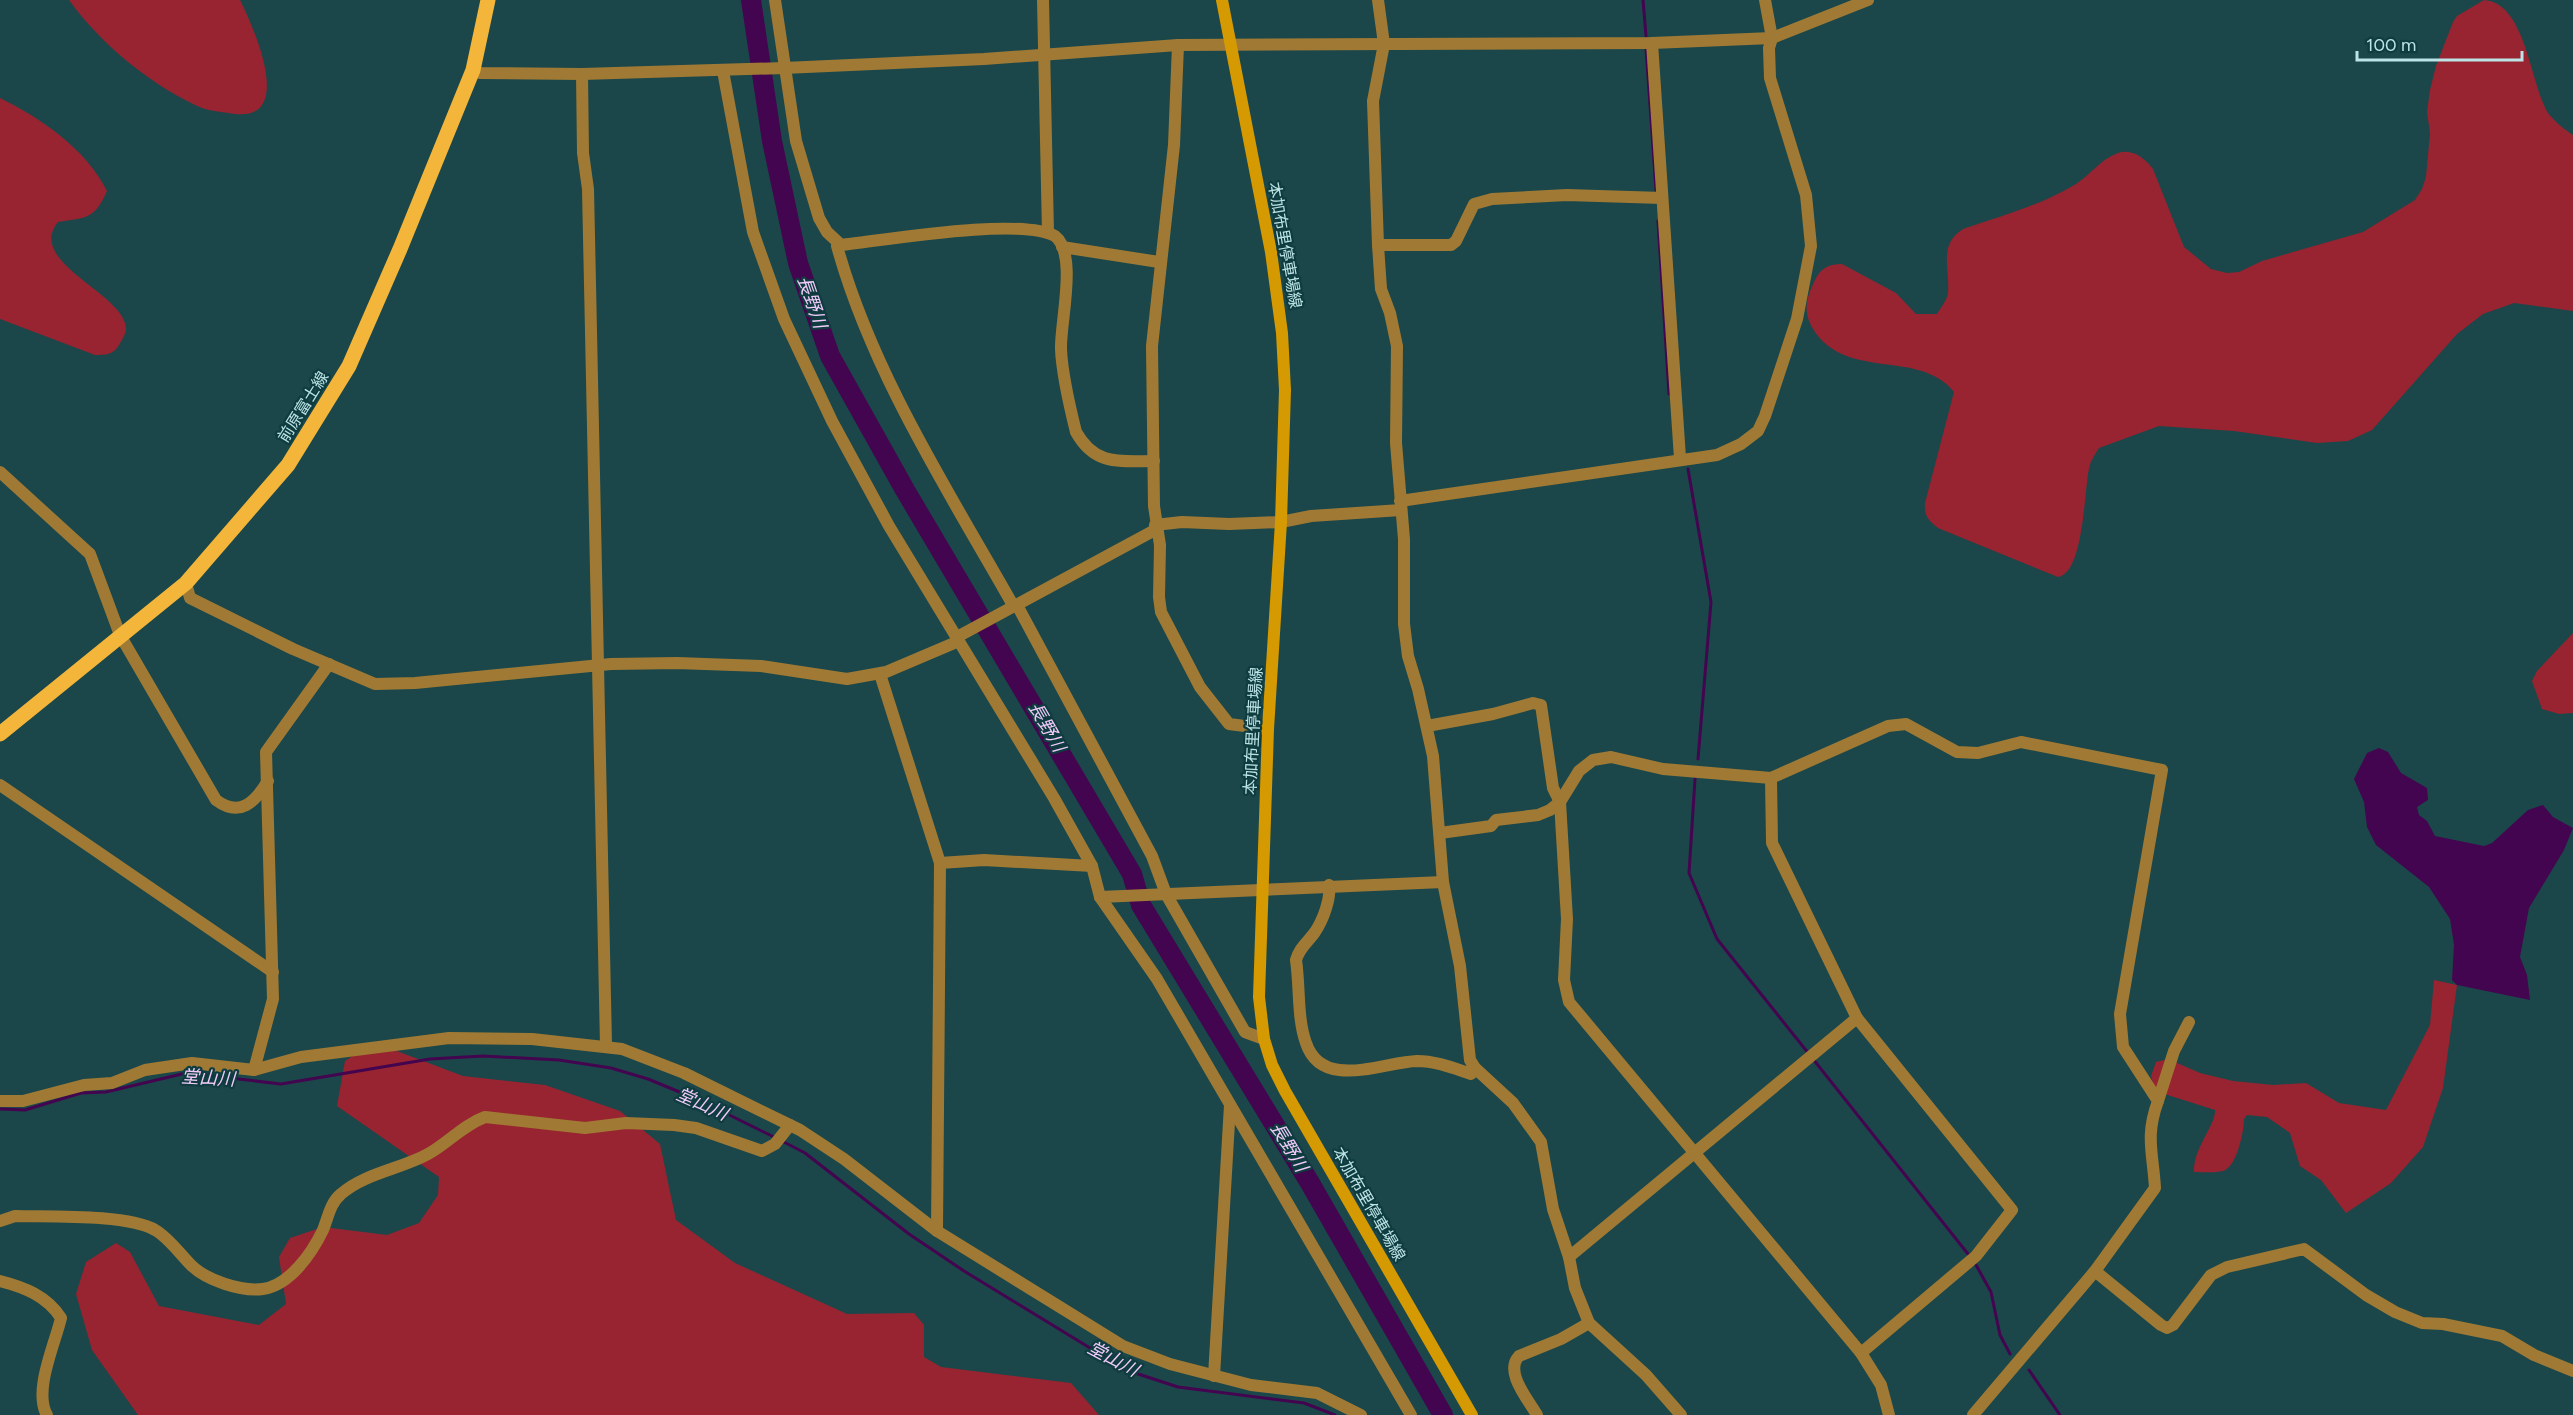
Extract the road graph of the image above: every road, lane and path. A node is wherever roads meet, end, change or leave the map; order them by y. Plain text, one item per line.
1 (488, 0) edge
2 (775, 0) edge
3 (1043, 0) edge
4 (1222, 0) edge
5 (1378, 0) edge
6 (1765, 0) edge
7 (1868, 0) edge
8 (1772, 38) junction
9 (1652, 43) junction
10 (1384, 44) junction
11 (1178, 45) junction
12 (1230, 46) junction
13 (1045, 55) junction
14 (784, 68) junction
15 (473, 70) junction
16 (723, 71) junction
17 (582, 74) junction
18 (1662, 198) junction
19 (1048, 233) junction
20 (841, 245) junction
21 (1378, 245) junction
22 (1062, 247) junction
23 (1160, 262) junction
24 (1680, 458) junction
25 (1154, 461) junction
26 (0, 472) edge
27 (1400, 506) junction
28 (1281, 522) junction
29 (1155, 527) junction
30 (186, 584) junction
31 (1013, 607) junction
32 (120, 635) junction
33 (958, 638) junction
34 (329, 664) junction
35 (598, 665) junction
36 (879, 674) junction
37 (1426, 726) junction
38 (1268, 729) junction
39 (0, 734) edge
40 (1771, 778) junction
41 (268, 782) junction
42 (0, 785) edge
43 (1560, 802) junction
44 (1440, 833) junction
45 (940, 863) junction
46 (1092, 866) junction
47 (1443, 882) junction
48 (1329, 885) junction
49 (1262, 890) junction
50 (1164, 894) junction
51 (1106, 896) junction
52 (273, 972) junction
53 (1857, 1018) junction
54 (2190, 1022) dead end
55 (1264, 1039) junction
56 (606, 1046) junction
57 (1475, 1068) junction
58 (254, 1070) junction
59 (0, 1101) edge
60 (2158, 1101) junction
61 (1230, 1105) junction
62 (790, 1125) junction
63 (1695, 1155) junction
64 (0, 1221) edge
65 (937, 1231) junction
66 (1569, 1257) junction
67 (2095, 1271) junction
68 (0, 1281) edge
69 (1589, 1323) junction
70 (1861, 1353) junction
71 (2573, 1371) edge
72 (1214, 1376) junction
73 (47, 1415) edge
74 (1360, 1415) edge
75 (1411, 1415) edge
76 (1472, 1415) edge
77 (1537, 1415) edge
78 (1681, 1415) edge
79 (1888, 1415) edge
80 (1973, 1415) edge

1 - 15 main road, 前原富士線
2 - 14 street
3 - 13 street
4 - 12 main road, 本加布里停車場線
5 - 10 street
6 - 8 street
7 - 8 street
8 - 9 street
8 - 24 street
9 - 10 street
9 - 18 street
10 - 12 street
10 - 21 street
11 - 12 street
11 - 13 street
11 - 23 street
12 - 28 main road, 本加布里停車場線
13 - 14 street
13 - 19 street
14 - 16 street
14 - 20 street
15 - 17 street
15 - 30 main road, 前原富士線
16 - 17 street
16 - 33 street
17 - 35 street
18 - 21 street
18 - 24 street
19 - 20 street
19 - 22 street
20 - 31 street
21 - 27 street
22 - 23 street
22 - 25 street
23 - 25 street
24 - 27 street
25 - 29 street
26 - 32 street
27 - 28 street
27 - 37 street
28 - 29 street
28 - 38 main road, 本加布里停車場線
29 - 31 street
29 - 38 street
30 - 32 main road, 前原富士線
30 - 34 street
31 - 33 street
31 - 50 street
32 - 39 main road, 前原富士線
32 - 41 street
33 - 36 street
33 - 46 street
34 - 35 street
34 - 41 street
35 - 36 street
35 - 56 street
36 - 45 street
37 - 43 street
37 - 44 street
38 - 49 main road, 本加布里停車場線
40 - 43 street
40 - 53 street
40 - 60 street
41 - 52 street
42 - 52 street
43 - 44 street
43 - 63 street
44 - 47 street
45 - 46 street
45 - 65 street
46 - 51 street
47 - 48 street
47 - 57 street
48 - 49 street
48 - 57 street
49 - 50 street
49 - 55 main road, 本加布里停車場線
50 - 51 street
50 - 55 street
51 - 61 street
52 - 58 street
53 - 63 street
53 - 70 street
54 - 60 street
55 - 76 main road, 本加布里停車場線
56 - 58 street
56 - 62 street
57 - 66 street
58 - 59 street
60 - 67 street
61 - 72 street
61 - 75 street
62 - 64 street
62 - 65 street
63 - 66 street
63 - 70 street
65 - 72 street
66 - 69 street
67 - 71 street
67 - 80 street
68 - 73 street
69 - 77 street
69 - 78 street
70 - 79 street
72 - 74 street

